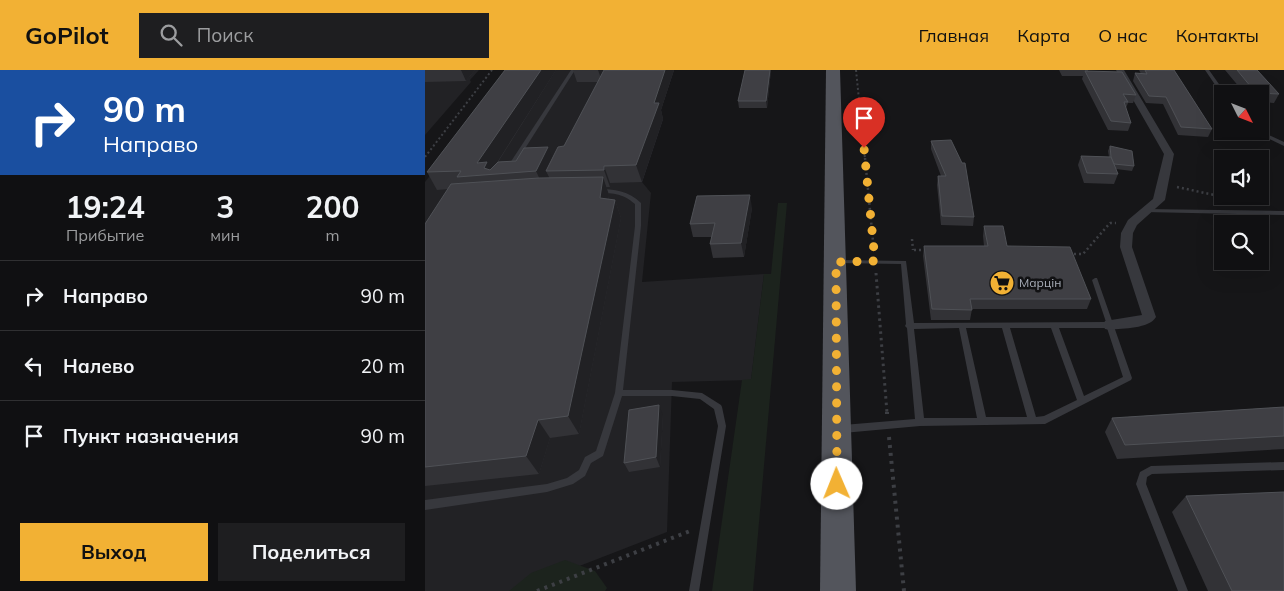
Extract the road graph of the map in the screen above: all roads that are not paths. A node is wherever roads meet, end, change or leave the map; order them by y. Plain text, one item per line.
1 (573, 70) edge
2 (833, 70) edge
3 (1120, 70) edge
4 (1207, 70) edge
5 (1217, 85) edge
6 (1269, 137) edge
7 (1284, 144) edge
8 (519, 155) junction
9 (528, 155) edge
10 (503, 177) edge
11 (590, 191) edge
12 (1147, 210) junction
13 (1284, 213) edge
14 (836, 262) junction
15 (1095, 280) dead end
16 (1054, 325) junction
17 (1110, 325) junction
18 (909, 326) junction
19 (962, 326) junction
20 (1005, 326) junction
21 (619, 394) junction
22 (1082, 401) junction
23 (1033, 421) junction
24 (920, 422) junction
25 (982, 422) junction
26 (836, 430) junction
27 (1284, 466) edge
28 (425, 505) edge
29 (694, 591) edge
30 (838, 591) edge
31 (1183, 591) edge

1 - 8 lane
2 - 14 main road
3 - 12 street
4 - 5 lane
6 - 7 lane
8 - 9 lane
8 - 10 lane
11 - 21 lane
12 - 13 lane
12 - 17 street
14 - 18 lane
14 - 26 main road
15 - 17 lane
16 - 17 lane
16 - 20 lane
16 - 22 lane
17 - 22 lane
18 - 19 lane
18 - 24 lane
19 - 20 lane
19 - 25 lane
20 - 23 lane
21 - 28 lane
21 - 29 lane
22 - 23 lane
23 - 25 lane
24 - 25 lane
24 - 26 lane
26 - 30 main road
27 - 31 lane

